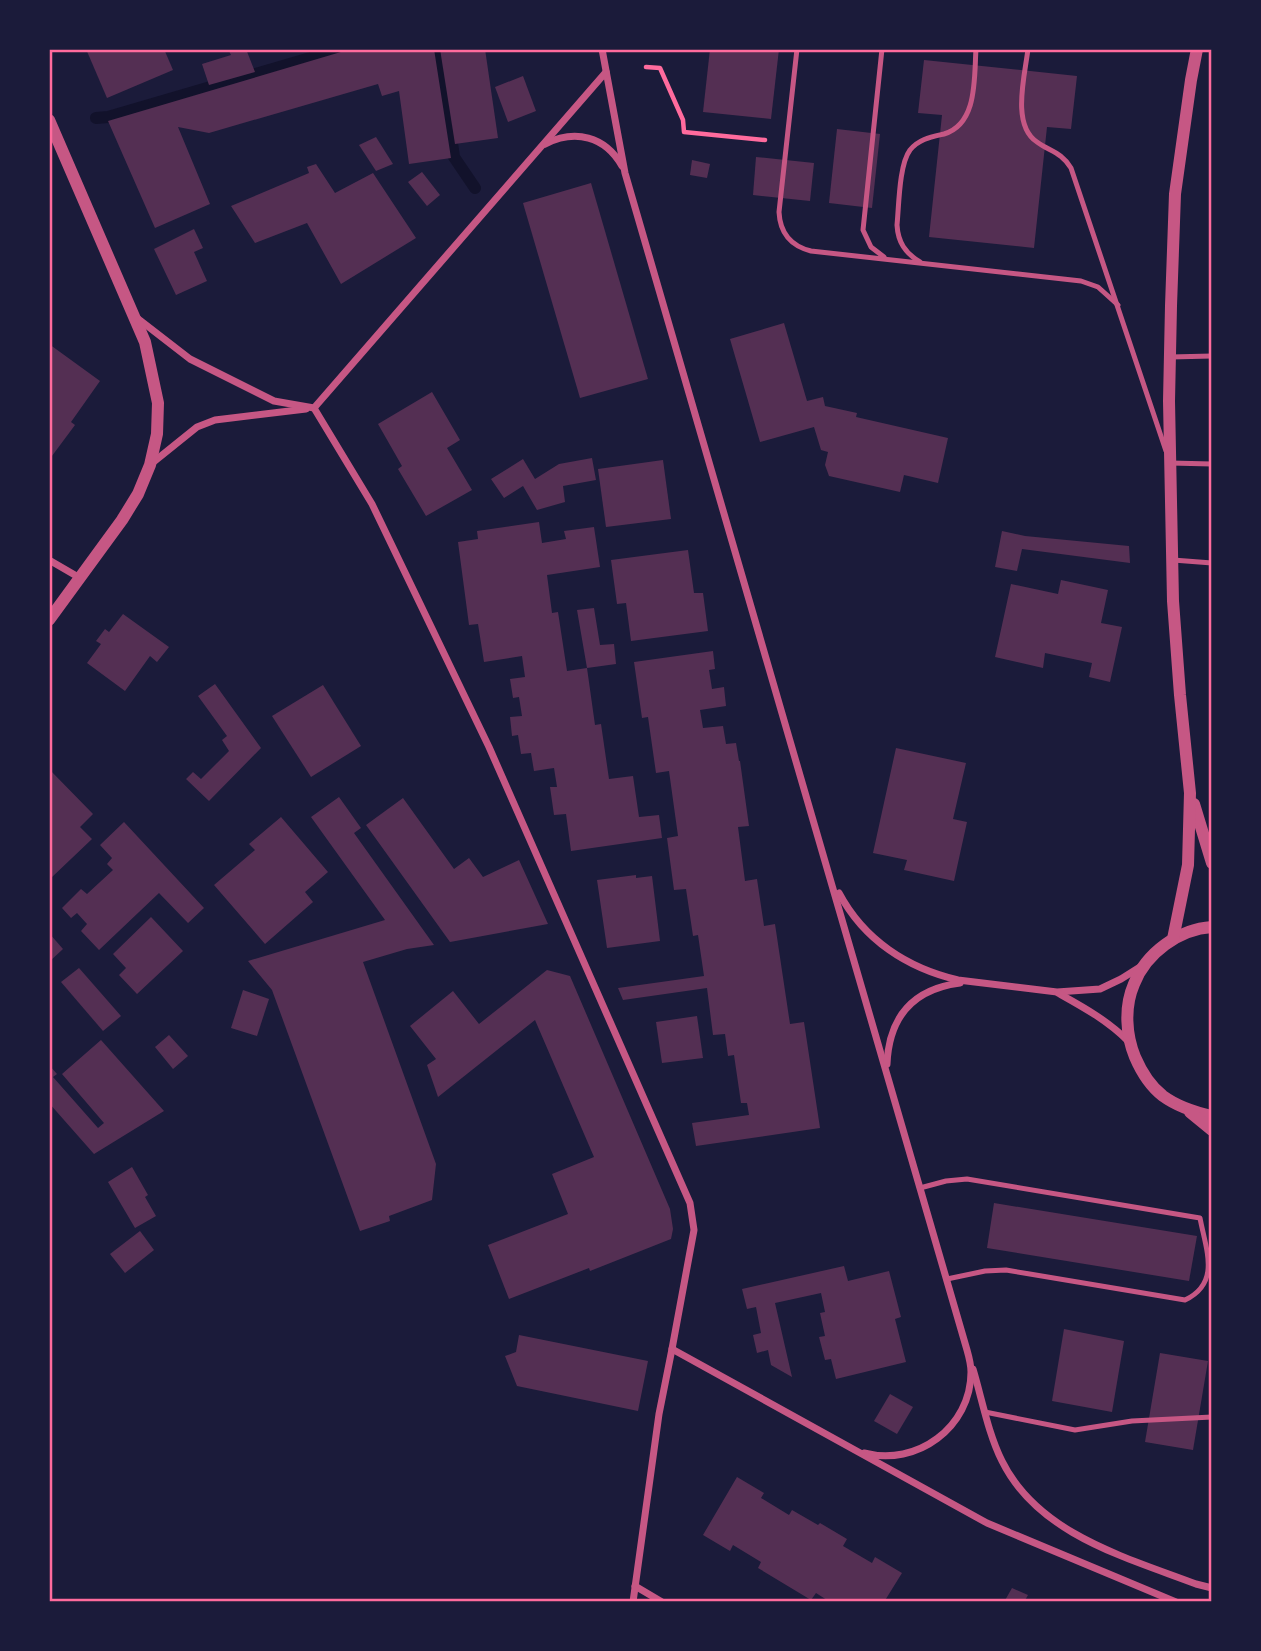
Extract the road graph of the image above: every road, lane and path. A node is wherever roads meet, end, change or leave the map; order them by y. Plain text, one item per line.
1 (602, 49) edge
2 (797, 49) edge
3 (882, 49) edge
4 (976, 49) edge
5 (1028, 49) edge
6 (1197, 49) edge
7 (646, 67) dead end
8 (606, 72) junction
9 (49, 120) edge
10 (787, 143) junction
11 (540, 148) junction
12 (625, 173) junction
13 (895, 260) junction
14 (929, 264) junction
15 (1118, 305) junction
16 (134, 315) junction
17 (1212, 356) edge
18 (1170, 357) junction
19 (314, 408) junction
20 (1170, 463) junction
21 (1212, 464) edge
22 (150, 465) junction
23 (1172, 559) junction
24 (49, 560) edge
25 (1212, 563) edge
26 (80, 578) junction
27 (49, 620) edge
28 (1191, 793) junction
29 (825, 860) junction
30 (1212, 863) edge
31 (1212, 927) edge
32 (1173, 939) junction
33 (1150, 959) junction
34 (978, 982) junction
35 (1057, 992) junction
36 (1130, 1044) junction
37 (886, 1071) junction
38 (1186, 1110) junction
39 (1212, 1116) edge
40 (1212, 1130) edge
41 (920, 1188) junction
42 (947, 1279) junction
43 (672, 1349) junction
44 (967, 1350) junction
45 (985, 1412) junction
46 (1212, 1417) edge
47 (847, 1446) junction
48 (635, 1586) junction
49 (1212, 1588) edge
50 (633, 1602) edge
51 (662, 1602) edge
52 (1176, 1602) edge

1 - 8 street
2 - 10 lane
3 - 13 lane
4 - 14 lane
5 - 15 lane
6 - 18 street
7 - 10 path
8 - 11 street
8 - 12 street
9 - 16 street
10 - 13 lane
11 - 12 street
11 - 19 street
12 - 29 street
13 - 14 lane
14 - 15 lane
15 - 20 lane
16 - 19 street
16 - 22 street
17 - 18 lane
18 - 20 street
19 - 22 street
19 - 43 street
20 - 21 lane
20 - 23 street
22 - 26 street
23 - 25 lane
23 - 28 street
24 - 26 street
26 - 27 street
28 - 30 street
28 - 32 street
29 - 34 street
29 - 37 street
31 - 32 street
32 - 33 street
33 - 35 street
33 - 36 street
34 - 35 street
34 - 37 street
35 - 36 street
36 - 38 street
37 - 41 street
38 - 39 street
38 - 40 street
41 - 42 street
41 - 42 lane
42 - 44 street
43 - 47 street
43 - 48 street
44 - 45 street
44 - 47 street
45 - 46 lane
45 - 49 street
47 - 52 street
48 - 50 street
48 - 51 street

